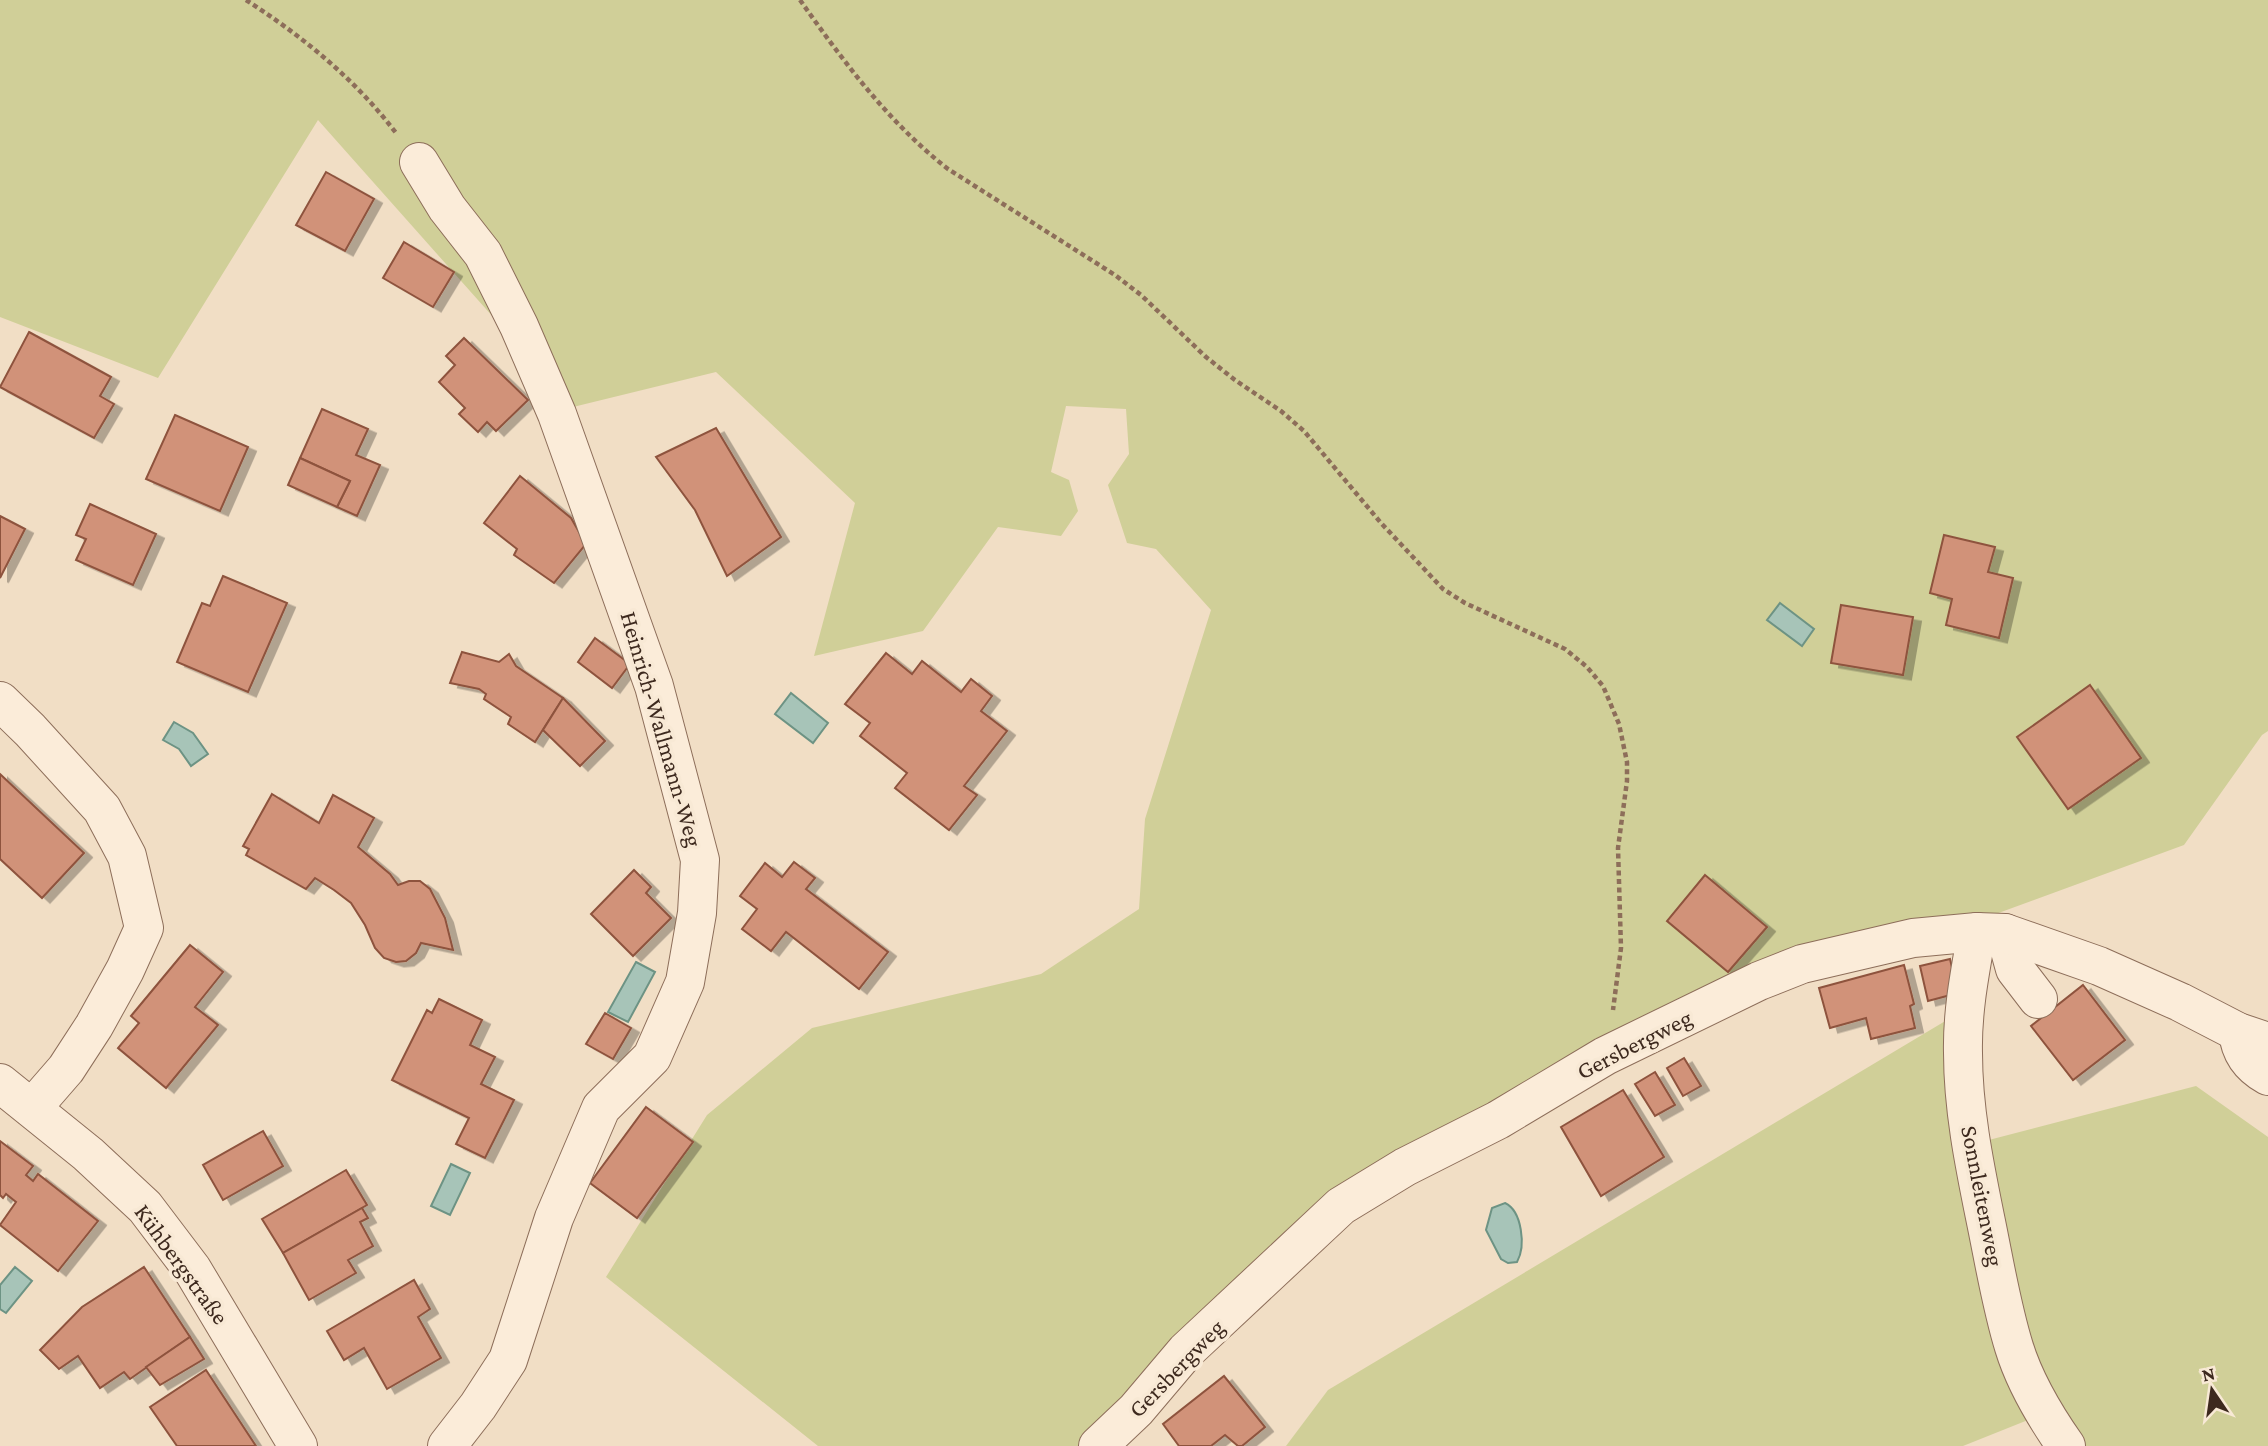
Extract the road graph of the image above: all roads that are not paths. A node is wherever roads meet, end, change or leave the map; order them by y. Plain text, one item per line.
1 (419, 162) road end
2 (0, 701) edge
3 (1991, 932) junction
4 (2038, 999) dead end
5 (2253, 1037) edge
6 (2268, 1076) edge
7 (0, 1083) edge
8 (33, 1107) junction
9 (298, 1446) edge
10 (447, 1446) edge
11 (1098, 1446) edge
12 (2066, 1446) edge

1 - 10 street, Heinrich-Wallmann-Weg
2 - 8 street
3 - 4 street
3 - 5 street, Gersbergweg
3 - 11 street, Gersbergweg
3 - 12 street, Sonnleitenweg
5 - 6 street
7 - 8 street, Kühbergstraße
8 - 9 street, Kühbergstraße

